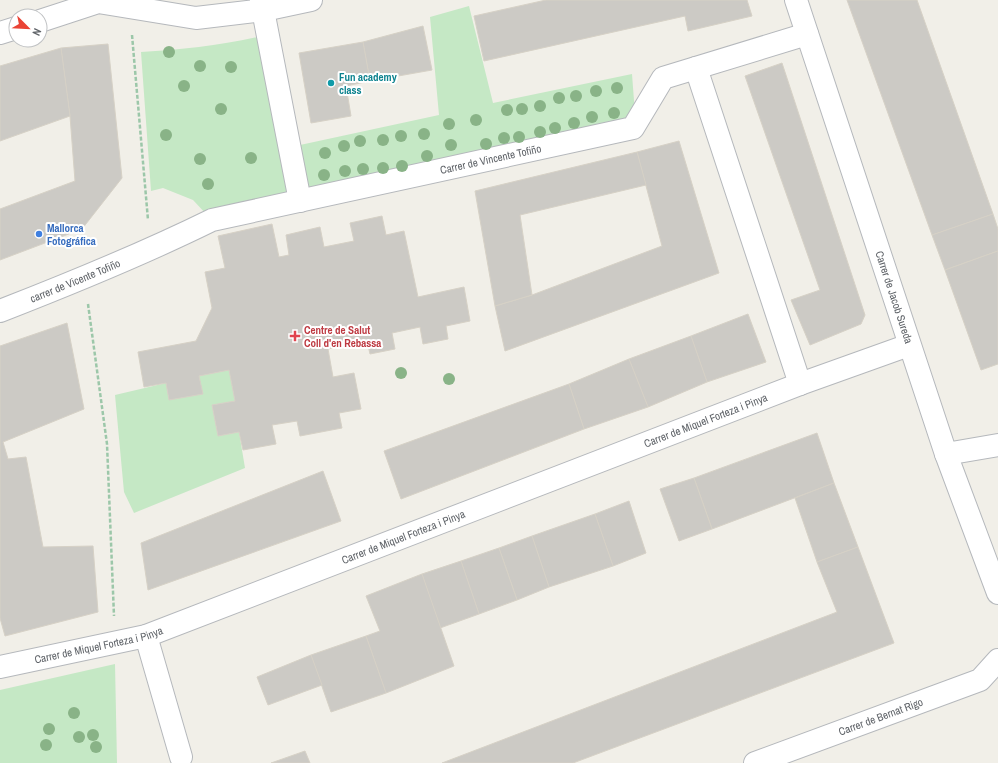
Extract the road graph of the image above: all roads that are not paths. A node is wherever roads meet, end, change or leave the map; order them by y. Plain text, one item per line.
1 (312, 0) edge
2 (796, 0) edge
3 (262, 5) edge
4 (48, 18) edge
5 (807, 34) junction
6 (696, 68) junction
7 (300, 201) junction
8 (150, 250) joint
9 (0, 310) edge
10 (909, 345) junction
11 (800, 384) junction
12 (998, 446) edge
13 (946, 454) junction
14 (998, 593) edge
15 (146, 636) junction
16 (998, 660) edge
17 (0, 668) edge
18 (181, 757) dead end
19 (755, 763) edge

1 - 3 street
2 - 5 street, Carrer de Jacob Sureda
3 - 4 street
3 - 7 street
5 - 6 street, Carrer de Vincente Tofiño
5 - 10 street, Carrer de Jacob Sureda
6 - 7 street, Carrer de Vincente Tofiño
6 - 11 street
7 - 8 street, Carrer de Vincente Tofiño
8 - 9 street, carrer de Vicente Tofiño
10 - 11 street, Carrer de Miquel Forteza i Pinya
10 - 13 street, Carrer de Jacob Sureda
11 - 15 street, Carrer de Miquel Forteza i Pinya
12 - 13 street
13 - 14 street, Carrer de Jacob Sureda
15 - 17 street, Carrer de Miquel Forteza i Pinya
15 - 18 street
16 - 19 street, Carrer de Bernat Rigo

